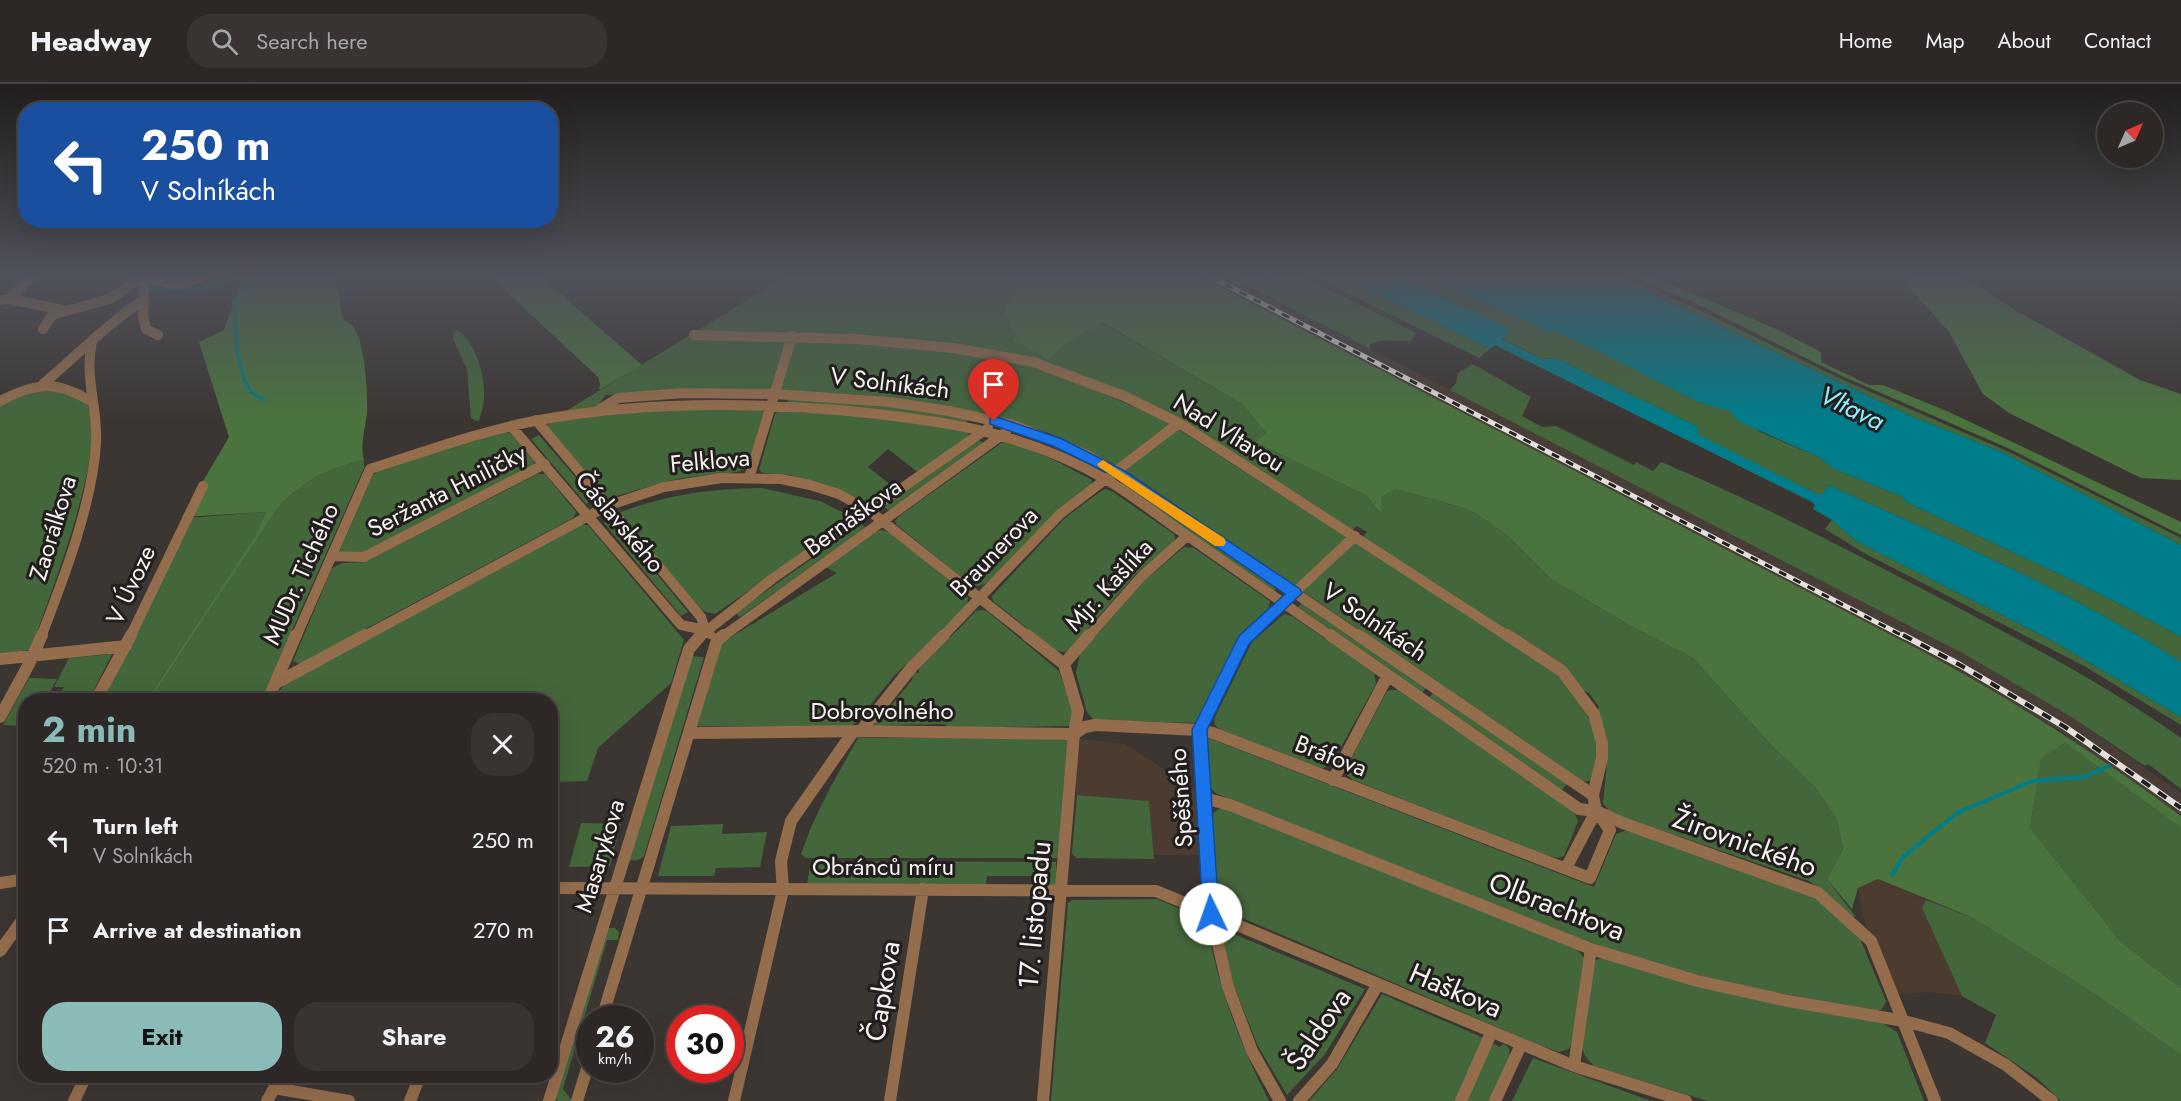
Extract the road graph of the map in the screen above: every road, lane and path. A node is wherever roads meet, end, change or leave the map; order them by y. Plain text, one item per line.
1 (46, 324) edge
2 (109, 324) edge
3 (145, 324) edge
4 (43, 329) dead end
5 (158, 334) dead end
6 (694, 334) dead end
7 (792, 336) junction
8 (92, 342) junction
9 (42, 384) junction
10 (775, 393) junction
11 (0, 401) edge
12 (92, 402) junction
13 (772, 406) junction
14 (596, 411) junction
15 (536, 420) junction
16 (994, 421) junction
17 (1179, 423) junction
18 (1013, 425) junction
19 (511, 426) junction
20 (986, 430) junction
21 (1004, 435) junction
22 (545, 464) junction
23 (370, 469) joint
24 (1117, 472) junction
25 (750, 475) junction
26 (1107, 480) junction
27 (203, 486) dead end
28 (607, 506) junction
29 (871, 512) junction
30 (587, 516) junction
31 (883, 521) junction
32 (1187, 536) junction
33 (1355, 536) junction
34 (332, 556) junction
35 (1295, 593) junction
36 (981, 598) junction
37 (1282, 604) junction
38 (705, 630) junction
39 (717, 640) junction
40 (126, 646) junction
41 (33, 655) junction
42 (0, 659) edge
43 (1064, 664) junction
44 (1387, 677) junction
45 (276, 683) junction
46 (100, 693) edge
47 (271, 693) edge
48 (0, 717) edge
49 (1199, 730) junction
50 (857, 732) junction
51 (689, 734) junction
52 (1074, 734) junction
53 (1333, 780) junction
54 (1593, 795) junction
55 (1204, 798) junction
56 (1596, 811) junction
57 (1566, 868) junction
58 (18, 880) edge
59 (0, 883) edge
60 (558, 888) edge
61 (923, 889) junction
62 (614, 890) junction
63 (643, 890) junction
64 (783, 890) junction
65 (1061, 891) junction
66 (1211, 914) junction
67 (18, 926) edge
68 (1591, 949) junction
69 (0, 951) edge
70 (1378, 984) junction
71 (606, 1005) edge
72 (1904, 1021) junction
73 (1491, 1033) junction
74 (1521, 1045) junction
75 (1574, 1066) junction
76 (558, 1072) edge
77 (83, 1083) edge
78 (417, 1083) edge
79 (555, 1083) edge
80 (583, 1083) edge
81 (274, 1088) edge
82 (74, 1101) edge
83 (349, 1101) edge
84 (410, 1101) edge
85 (549, 1101) edge
86 (577, 1101) edge
87 (734, 1101) edge
88 (890, 1101) edge
89 (1043, 1101) edge
90 (1280, 1101) edge
91 (1299, 1101) edge
92 (1461, 1101) edge
93 (1496, 1101) edge
94 (1686, 1101) edge
95 (1935, 1101) edge
96 (2052, 1101) edge

1 - 4 street
2 - 8 street
3 - 5 street
6 - 7 street, Nad Vltavou
7 - 10 street
7 - 17 street, Nad Vltavou
8 - 9 street
8 - 12 street, Zaorálkova
9 - 11 street
9 - 12 street
10 - 13 street
10 - 14 street, V Solníkách
10 - 16 street, V Solníkách
12 - 41 street, Zaorálkova
13 - 14 street, V Solníkách
13 - 20 street, V Solníkách
13 - 25 street
14 - 15 street, V Solníkách
15 - 19 street, V Solníkách
15 - 28 street, Čáslavského
16 - 18 street, V Solníkách
16 - 20 street, Bernáškova
17 - 24 street, Braunerova
17 - 33 street, Nad Vltavou
18 - 21 street, Bernáškova
18 - 24 street, V Solníkách
19 - 22 street, Čáslavského
19 - 23 street, V Solníkách
20 - 21 street, V Solníkách
20 - 29 street, Bernáškova
21 - 26 street, V Solníkách
21 - 31 street, Bernáškova
22 - 30 street, Čáslavského
22 - 34 street, Seržanta Hniličky
23 - 34 street, MUDr. Tichého
24 - 26 street, Braunerova
24 - 35 street, V Solníkách
25 - 28 street, Felklova
25 - 29 street, Felklova
26 - 32 street, V Solníkách
26 - 36 street, Braunerova
27 - 40 street, V Úvoze
28 - 30 street, Felklova
28 - 38 street, Čáslavského
29 - 31 street, Felklova
29 - 38 street, Bernáškova
30 - 38 street, Čáslavského
30 - 45 street, Felklova
31 - 36 street, Felklova
31 - 39 street, Bernáškova
32 - 37 street, V Solníkách
32 - 43 street, Mjr. Kašlíka
33 - 35 street, Spěšného
33 - 54 street, Nad Vltavou
34 - 45 street, MUDr. Tichého
35 - 37 street, Spěšného
35 - 54 street, V Solníkách
36 - 43 street, Felklova
36 - 50 street, Braunerova
37 - 44 street, V Solníkách
37 - 49 street, Spěšného
38 - 39 street, Čáslavského
38 - 62 street, Masarykova
39 - 51 street, Masarykova
40 - 41 street
40 - 46 street, V Úvoze
41 - 42 street
41 - 48 street, Zaorálkova
43 - 52 street
44 - 53 street
44 - 56 street, V Solníkách
45 - 47 street, MUDr. Tichého
49 - 52 street, Bráfova
49 - 53 street, Bráfova
49 - 55 street, Spěšného
50 - 51 street, Dobrovolného
50 - 52 street, Dobrovolného
50 - 64 street, Braunerova
51 - 63 street, Masarykova
52 - 65 street, 17. listopadu
53 - 57 street, Bráfova
54 - 56 street
55 - 66 street, Spěšného
55 - 68 street, Olbrachtova
56 - 57 street
56 - 57 street
56 - 72 street, Žirovnického
58 - 59 street
60 - 62 street, Obránců míru
61 - 64 street, Obránců míru
61 - 65 street, Obránců míru
61 - 88 street, Čapkova
62 - 63 street, Obránců míru
62 - 76 street, Masarykova
63 - 64 street, Obránců míru
63 - 71 street, Masarykova
64 - 87 street, Braunerova
65 - 66 street, Obránců míru
65 - 89 street, 17. listopadu
66 - 70 street, Haškova
66 - 90 street, Spěšného
67 - 69 street
68 - 72 street, Olbrachtova
68 - 75 street
70 - 73 street, Haškova
70 - 91 street, Šaldova
72 - 95 street, Žirovnického
72 - 96 street, Olbrachtova
73 - 74 street, Haškova
73 - 92 street
74 - 75 street, Haškova
74 - 93 street
75 - 94 street, Haškova
77 - 82 street
78 - 84 street
79 - 85 street, Masarykova
80 - 86 street
81 - 83 street

